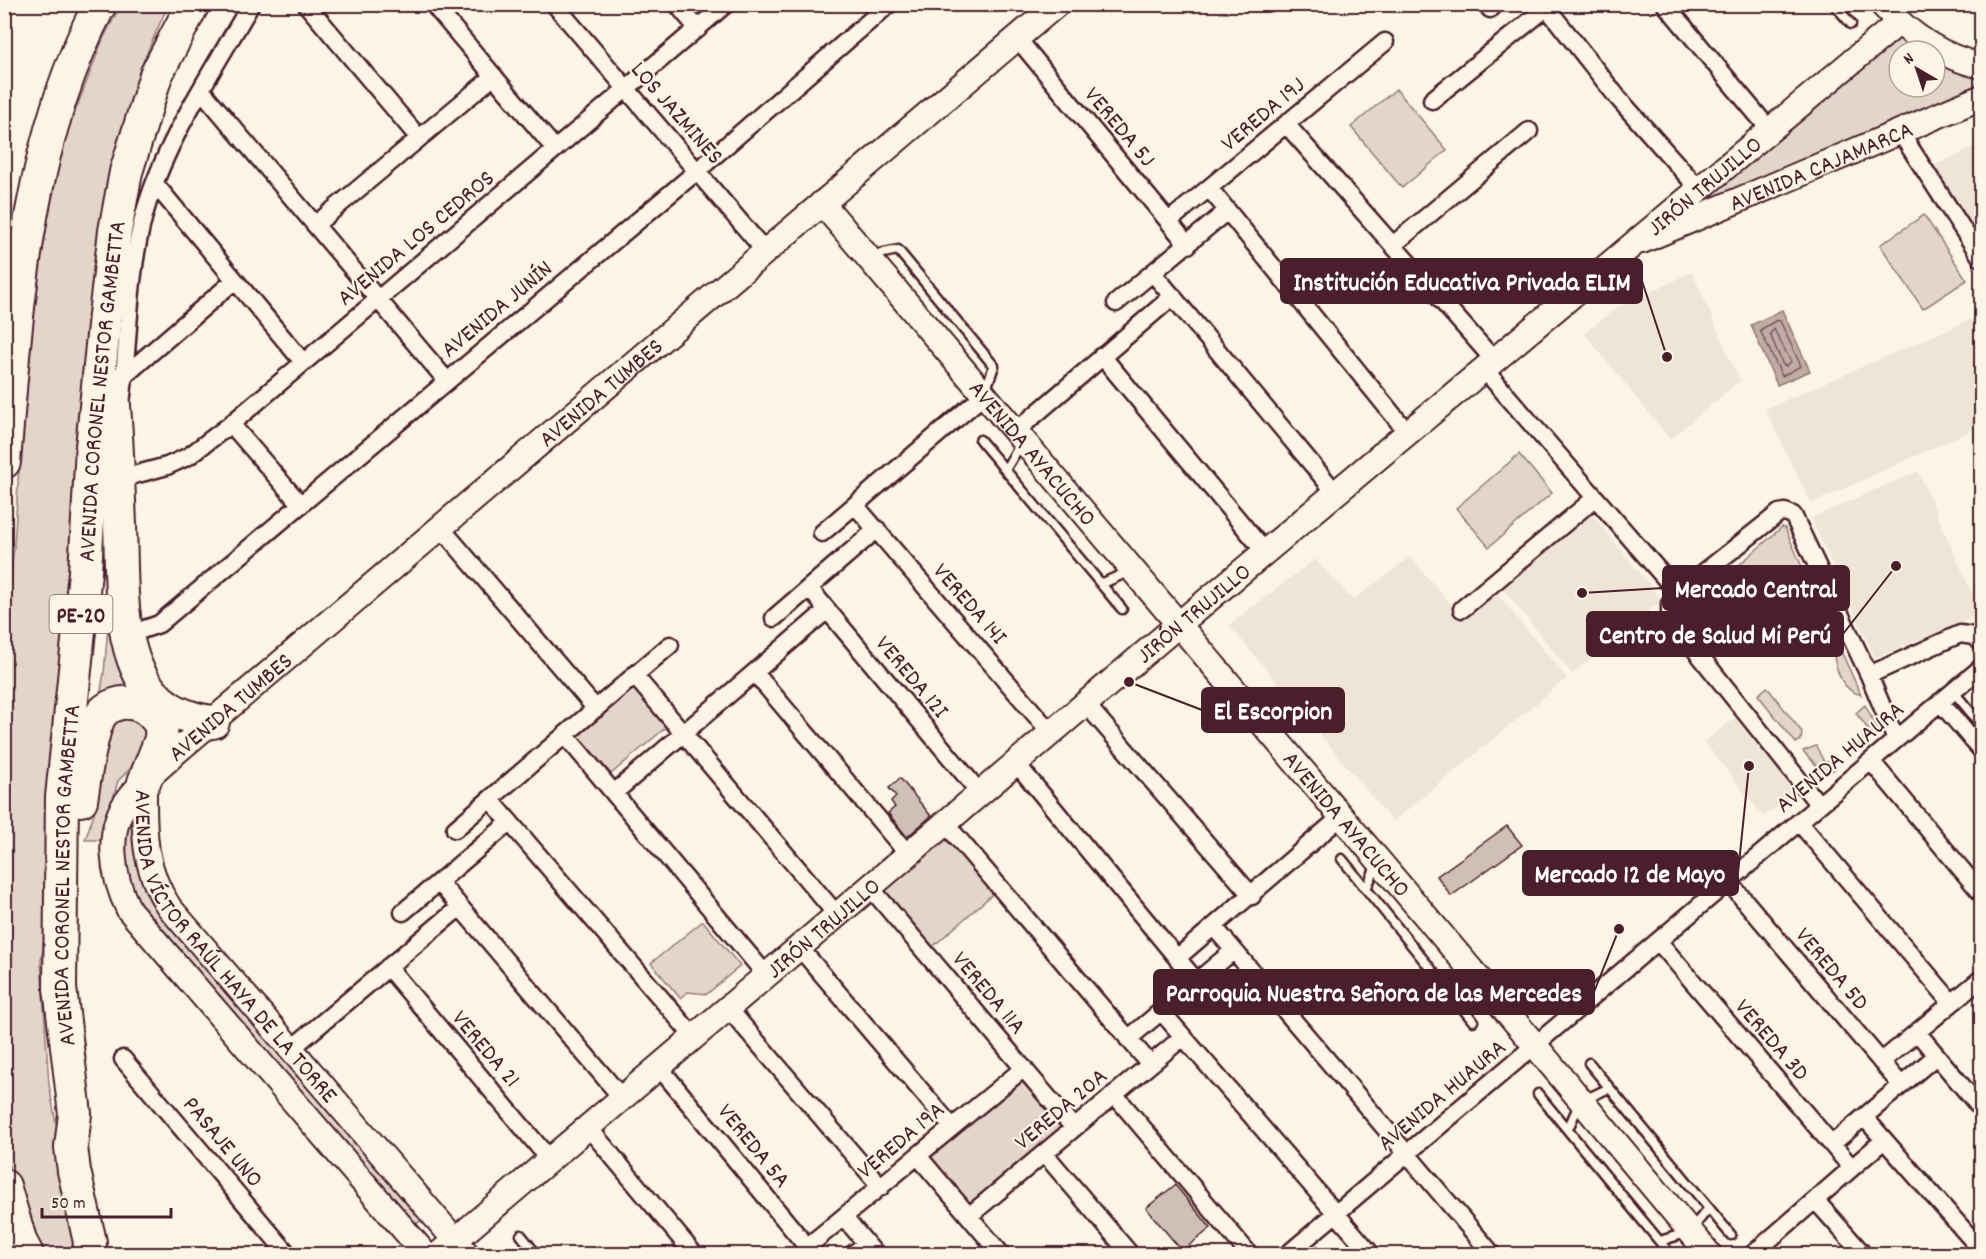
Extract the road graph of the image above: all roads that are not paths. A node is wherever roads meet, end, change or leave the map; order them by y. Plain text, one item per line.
1 (186, 4) edge
2 (193, 4) edge
3 (251, 4) edge
4 (306, 4) edge
5 (433, 4) edge
6 (554, 4) edge
7 (677, 4) edge
8 (726, 4) edge
9 (889, 4) edge
10 (1058, 4) edge
11 (1665, 4) edge
12 (1834, 4) edge
13 (1882, 4) edge
14 (1545, 6) edge
15 (96, 10) edge
16 (1898, 23) junction
17 (1851, 24) dead end
18 (698, 29) junction
19 (176, 34) junction
20 (1017, 38) junction
21 (1385, 42) dead end
22 (1982, 66) edge
23 (494, 76) junction
24 (626, 89) junction
25 (202, 91) junction
26 (1982, 97) edge
27 (1432, 100) dead end
28 (1286, 124) junction
29 (1769, 129) junction
30 (1529, 131) dead end
31 (1900, 132) junction
32 (419, 138) junction
33 (555, 149) junction
34 (697, 171) junction
35 (155, 184) junction
36 (1209, 188) junction
37 (1698, 188) junction
38 (822, 203) junction
39 (1227, 211) junction
40 (1169, 221) junction
41 (315, 225) junction
42 (1188, 245) junction
43 (1393, 245) junction
44 (1626, 247) junction
45 (765, 251) junction
46 (1982, 259) edge
47 (1153, 273) junction
48 (235, 280) junction
49 (1173, 296) junction
50 (378, 300) junction
51 (1116, 303) dead end
52 (105, 315) junction
53 (1102, 356) junction
54 (303, 362) junction
55 (1488, 363) junction
56 (124, 376) junction
57 (447, 381) junction
58 (984, 395) junction
59 (231, 424) junction
60 (117, 431) junction
61 (1407, 432) junction
62 (1019, 436) junction
63 (980, 440) dead end
64 (4, 462) edge
65 (1005, 470) junction
66 (118, 479) junction
67 (1335, 492) junction
68 (1595, 498) junction
69 (301, 505) junction
70 (855, 505) junction
71 (442, 529) junction
72 (877, 529) junction
73 (822, 533) dead end
74 (1265, 552) junction
75 (1134, 570) junction
76 (1101, 584) junction
77 (809, 588) junction
78 (1678, 593) junction
79 (1122, 609) dead end
80 (1462, 609) dead end
81 (827, 610) junction
82 (774, 618) dead end
83 (1179, 624) junction
84 (127, 635) junction
85 (1982, 643) edge
86 (670, 645) dead end
87 (1982, 667) edge
88 (755, 673) junction
89 (634, 675) junction
90 (1869, 675) junction
91 (1953, 691) junction
92 (1940, 702) junction
93 (1085, 704) junction
94 (596, 709) junction
95 (162, 714) junction
96 (213, 722) junction
97 (1982, 726) edge
98 (1051, 733) junction
99 (683, 734) junction
100 (566, 736) junction
101 (1896, 740) junction
102 (1982, 751) edge
103 (1871, 761) junction
104 (1016, 763) junction
105 (144, 782) junction
106 (614, 793) junction
107 (980, 793) junction
108 (490, 799) junction
109 (1819, 805) junction
110 (1342, 816) junction
111 (510, 822) junction
112 (1799, 822) junction
113 (945, 823) junction
114 (455, 829) dead end
115 (908, 854) junction
116 (1342, 859) dead end
117 (1379, 861) junction
118 (440, 882) junction
119 (1728, 882) junction
120 (870, 887) junction
121 (1366, 889) junction
122 (1982, 894) edge
123 (1252, 896) junction
124 (460, 907) junction
125 (403, 912) dead end
126 (63, 913) junction
127 (837, 915) junction
128 (1214, 927) junction
129 (1658, 941) junction
130 (799, 947) junction
131 (1233, 951) junction
132 (1177, 958) junction
133 (388, 967) junction
134 (766, 975) junction
135 (1982, 978) edge
136 (1196, 981) junction
137 (1482, 984) junction
138 (1452, 995) junction
139 (1952, 1002) junction
140 (728, 1008) junction
141 (1161, 1011) junction
142 (1473, 1022) dead end
143 (1917, 1032) junction
144 (694, 1037) junction
145 (1183, 1037) junction
146 (1128, 1039) junction
147 (1535, 1045) junction
148 (291, 1049) junction
149 (1936, 1056) junction
150 (123, 1059) dead end
151 (1881, 1062) junction
152 (1588, 1063) dead end
153 (1150, 1064) junction
154 (659, 1067) junction
155 (1024, 1068) junction
156 (1902, 1085) junction
157 (1609, 1088) junction
158 (1114, 1094) junction
159 (1538, 1094) dead end
160 (622, 1098) junction
161 (1580, 1102) junction
162 (1982, 1110) edge
163 (1864, 1117) junction
164 (588, 1127) junction
165 (952, 1127) junction
166 (1074, 1128) junction
167 (1568, 1129) junction
168 (1884, 1140) junction
169 (1832, 1144) junction
170 (1044, 1153) junction
171 (1406, 1154) junction
172 (918, 1156) junction
173 (550, 1160) junction
174 (1852, 1168) junction
175 (4, 1185) edge
176 (880, 1187) junction
177 (1816, 1201) junction
178 (1709, 1208) junction
179 (1336, 1214) junction
180 (969, 1216) junction
181 (844, 1217) junction
182 (1689, 1232) junction
183 (521, 1235) dead end
184 (1731, 1235) dead end
185 (1659, 1241) junction
186 (4, 1246) edge
187 (454, 1250) edge
188 (810, 1251) edge
189 (865, 1251) edge
190 (1982, 1251) edge
191 (285, 1253) edge
192 (6, 1254) edge
193 (27, 1254) edge
194 (89, 1254) edge
195 (425, 1254) edge
196 (536, 1254) edge
197 (694, 1254) edge
198 (1001, 1254) edge
199 (1130, 1254) edge
200 (1249, 1254) edge
201 (1288, 1254) edge
202 (1371, 1254) edge
203 (1492, 1254) edge
204 (1670, 1254) edge
205 (1709, 1254) edge
206 (1753, 1254) edge
207 (1863, 1254) edge

1 - 19 highway
2 - 19 highway, AVENIDA CORONEL NESTOR GAMBETTA / PE-20
3 - 25 street
4 - 32 street
5 - 23 street
6 - 24 street, LOS JAZMINES
7 - 18 street
8 - 18 street, AVENIDA LOS CEDROS
9 - 34 street, AVENIDA JUNÍN
10 - 20 street, AVENIDA TUMBES
11 - 29 street
12 - 17 lane
13 - 16 street
14 - 27 street
14 - 37 street
15 - 64 highway
16 - 22 street
16 - 29 street, JIRÓN TRUJILLO
18 - 24 street, AVENIDA LOS CEDROS
19 - 52 highway, AVENIDA CORONEL NESTOR GAMBETTA / PE-20
20 - 38 street, AVENIDA TUMBES
20 - 40 street, VEREDA 5J
21 - 28 street, VEREDA 19J
23 - 32 street
23 - 33 street
24 - 33 street, AVENIDA LOS CEDROS
24 - 34 street, LOS JAZMINES
25 - 35 street
25 - 41 street
26 - 31 street, AVENIDA CAJAMARCA
28 - 36 street, VEREDA 19J
28 - 43 street
29 - 37 street, JIRÓN TRUJILLO
30 - 43 street
31 - 44 street, AVENIDA CAJAMARCA
31 - 46 street
32 - 41 street
33 - 50 street, AVENIDA LOS CEDROS
34 - 45 street, LOS JAZMINES
34 - 57 street, AVENIDA JUNÍN
35 - 48 street
35 - 56 street
36 - 39 street
36 - 40 street, VEREDA 19J
37 - 44 street, JIRÓN TRUJILLO
38 - 45 street, AVENIDA TUMBES
38 - 58 street, AVENIDA AYACUCHO
39 - 42 street
39 - 61 street
40 - 42 street, VEREDA 5J
41 - 50 street
42 - 47 street
43 - 55 street
44 - 55 street, JIRÓN TRUJILLO
45 - 71 street, AVENIDA TUMBES
47 - 49 street
47 - 51 street
48 - 54 street
48 - 56 street
49 - 53 street
49 - 67 street
50 - 54 street, AVENIDA LOS CEDROS
50 - 57 street
52 - 60 highway
52 - 126 highway, AVENIDA CORONEL NESTOR GAMBETTA / PE-20
53 - 62 street
53 - 74 street
54 - 59 street, AVENIDA LOS CEDROS
55 - 61 street, JIRÓN TRUJILLO
55 - 68 street
56 - 60 street
57 - 69 street, AVENIDA JUNÍN
58 - 62 street, AVENIDA AYACUCHO
58 - 70 street
59 - 66 street, AVENIDA LOS CEDROS
59 - 69 street
60 - 66 highway
61 - 67 street, JIRÓN TRUJILLO
62 - 65 lane
62 - 75 street, AVENIDA AYACUCHO
63 - 65 lane
65 - 76 lane
66 - 84 highway
67 - 74 street, JIRÓN TRUJILLO
68 - 78 street
68 - 80 street
69 - 84 street, AVENIDA JUNÍN
70 - 72 street, VEREDA 14I
70 - 73 street
71 - 94 street
71 - 96 street, AVENIDA TUMBES
72 - 77 street
72 - 98 street, VEREDA 14I
74 - 83 street, JIRÓN TRUJILLO
75 - 76 lane
75 - 83 street, AVENIDA AYACUCHO
76 - 79 lane
77 - 81 street, VEREDA 12I
77 - 82 street
78 - 90 street
78 - 109 street
81 - 88 street
81 - 107 street, VEREDA 12I
83 - 93 street, JIRÓN TRUJILLO
83 - 110 street, AVENIDA AYACUCHO
84 - 95 highway
85 - 90 street
86 - 89 street
87 - 91 street, AVENIDA HUAURA
88 - 99 street
88 - 115 street
89 - 94 street
89 - 99 street
90 - 101 street
91 - 92 street, AVENIDA HUAURA
91 - 97 lane
92 - 101 street, AVENIDA HUAURA
92 - 102 street
93 - 98 street, JIRÓN TRUJILLO
93 - 123 street
94 - 100 street
95 - 96 highway
95 - 105 highway
95 - 126 highway
96 - 105 street, AVENIDA TUMBES
98 - 104 street, JIRÓN TRUJILLO
99 - 106 street
99 - 127 street
100 - 106 street
100 - 108 street
101 - 103 street, AVENIDA HUAURA
103 - 109 street, AVENIDA HUAURA
103 - 122 street
104 - 107 street, JIRÓN TRUJILLO
104 - 132 street
105 - 148 street, AVENIDA VÍCTOR RAÚL HAYA DE LA TORRE
105 - 195 street, AVENIDA VÍCTOR RAÚL HAYA DE LA TORRE
106 - 134 street
107 - 113 street, JIRÓN TRUJILLO
108 - 111 street
108 - 114 street
109 - 112 street, AVENIDA HUAURA
110 - 117 street, AVENIDA AYACUCHO
110 - 123 street
111 - 118 street
111 - 144 street
112 - 119 street, AVENIDA HUAURA
112 - 139 street
113 - 115 street, JIRÓN TRUJILLO
113 - 146 street
115 - 120 street, JIRÓN TRUJILLO
116 - 121 lane
117 - 121 lane
117 - 137 street, AVENIDA AYACUCHO
118 - 124 street
118 - 125 street
119 - 129 street, AVENIDA HUAURA
119 - 151 street, VEREDA 5D
120 - 127 street, JIRÓN TRUJILLO
120 - 155 street, VEREDA 11A
121 - 138 lane
123 - 128 street
124 - 133 street
124 - 160 street
126 - 194 highway, AVENIDA CORONEL NESTOR GAMBETTA / PE-20
127 - 130 street, JIRÓN TRUJILLO
128 - 131 street
128 - 132 street
129 - 147 street, AVENIDA HUAURA
129 - 169 street, VEREDA 3D
130 - 134 street, JIRÓN TRUJILLO
130 - 165 street
131 - 136 street
131 - 171 street
132 - 136 street
133 - 148 street
133 - 173 street, VEREDA 21
134 - 140 street, JIRÓN TRUJILLO
135 - 139 street
136 - 141 street
137 - 138 lane
137 - 147 street, AVENIDA AYACUCHO
138 - 142 lane
139 - 143 street
140 - 144 street, JIRÓN TRUJILLO
140 - 176 street
141 - 145 street
141 - 146 street
143 - 149 street
143 - 151 street
144 - 154 street, JIRÓN TRUJILLO
145 - 153 street, VEREDA 20A
145 - 179 street
146 - 153 street
147 - 161 street, AVENIDA AYACUCHO
147 - 171 street, AVENIDA HUAURA
148 - 187 street, AVENIDA VÍCTOR RAÚL HAYA DE LA TORRE
149 - 156 street
149 - 162 street
150 - 191 street, PASAJE UNO
151 - 156 street, VEREDA 5D
152 - 157 lane
153 - 158 street, VEREDA 20A
154 - 160 street, JIRÓN TRUJILLO
154 - 188 street, VEREDA 5A
155 - 165 street, VEREDA 19A
155 - 166 street, VEREDA 11A
156 - 163 street
157 - 161 lane
157 - 178 lane
158 - 166 street, VEREDA 20A
158 - 200 street
159 - 167 lane
160 - 164 street, JIRÓN TRUJILLO
161 - 167 lane
161 - 182 street, AVENIDA AYACUCHO
163 - 168 street
163 - 169 street
164 - 173 street, JIRÓN TRUJILLO
164 - 197 street
165 - 172 street, VEREDA 19A
166 - 170 street, VEREDA 20A
167 - 185 lane
168 - 174 street
168 - 190 street
169 - 174 street, VEREDA 3D
170 - 180 street, VEREDA 20A
170 - 199 street
171 - 179 street, AVENIDA HUAURA
171 - 203 street
172 - 176 street, VEREDA 19A
172 - 180 street
173 - 187 street, JIRÓN TRUJILLO
174 - 177 street
175 - 193 highway
176 - 181 street, VEREDA 19A
177 - 206 street
177 - 207 street
178 - 182 lane
178 - 184 lane
179 - 201 street, AVENIDA HUAURA
179 - 202 street
180 - 198 street
181 - 188 street, VEREDA 19A
181 - 189 street
182 - 185 lane
182 - 205 street, AVENIDA AYACUCHO
183 - 196 lane
185 - 204 lane
186 - 192 highway

